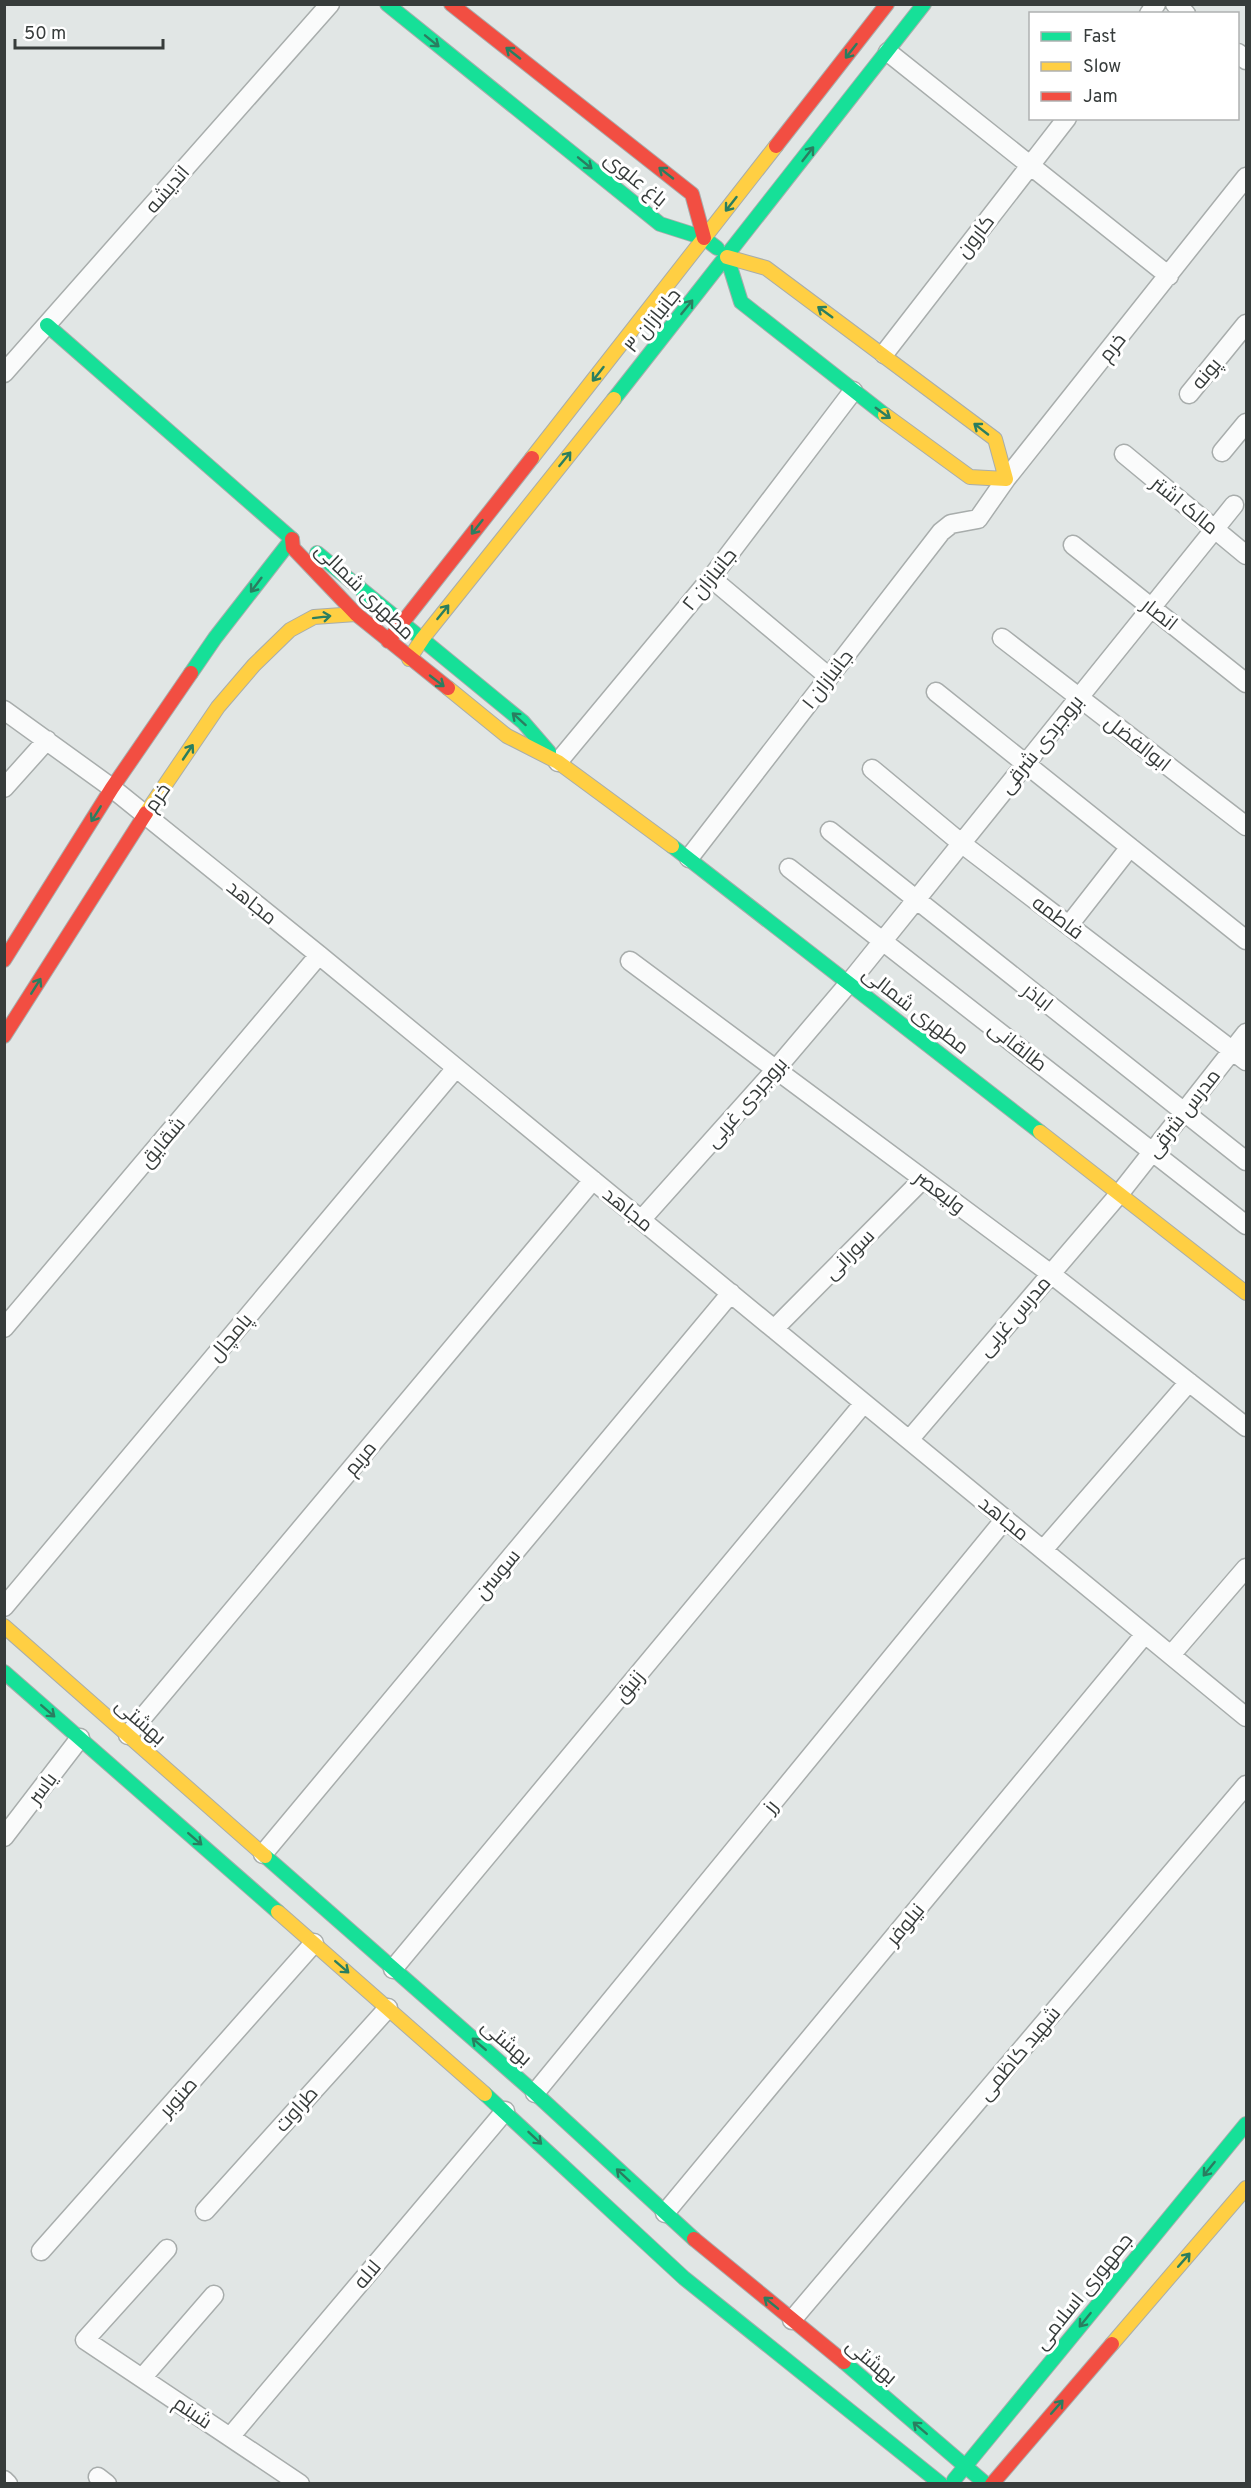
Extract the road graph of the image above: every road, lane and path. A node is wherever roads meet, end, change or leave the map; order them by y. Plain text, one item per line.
1 (330, 4) edge
2 (387, 4) edge
3 (451, 4) edge
4 (887, 4) edge
5 (924, 4) edge
6 (888, 52) junction
7 (1065, 120) edge
8 (1030, 166) junction
9 (1246, 177) edge
10 (704, 238) junction
11 (727, 256) junction
12 (1169, 276) junction
13 (1246, 324) edge
14 (47, 325) junction
15 (884, 354) junction
16 (4, 373) edge
17 (854, 391) junction
18 (1189, 394) dead end
19 (1246, 423) edge
20 (1222, 452) dead end
21 (1124, 454) dead end
22 (1006, 479) junction
23 (1234, 505) dead end
24 (978, 519) joint
25 (1215, 529) junction
26 (292, 539) junction
27 (1073, 545) dead end
28 (461, 547) junction
29 (1246, 555) edge
30 (482, 564) junction
31 (711, 578) junction
32 (1152, 607) junction
33 (356, 614) junction
34 (403, 621) junction
35 (423, 638) junction
36 (1002, 638) dead end
37 (388, 641) junction
38 (409, 658) junction
39 (828, 677) junction
40 (1246, 683) edge
41 (936, 692) dead end
42 (1079, 697) junction
43 (4, 710) edge
44 (47, 740) junction
45 (558, 762) junction
46 (1026, 763) junction
47 (872, 769) dead end
48 (4, 788) edge
49 (112, 788) junction
50 (145, 814) junction
51 (1246, 826) edge
52 (830, 831) dead end
53 (961, 843) junction
54 (1130, 847) junction
55 (689, 858) junction
56 (789, 867) dead end
57 (916, 900) junction
58 (1070, 925) junction
59 (1246, 940) edge
60 (883, 941) junction
61 (319, 955) junction
62 (4, 960) edge
63 (630, 961) dead end
64 (849, 983) junction
65 (1246, 1033) edge
66 (4, 1036) edge
67 (1240, 1055) edge
68 (456, 1068) junction
69 (776, 1069) junction
70 (1184, 1112) junction
71 (1153, 1152) junction
72 (1246, 1161) edge
73 (923, 1179) junction
74 (592, 1180) junction
75 (1120, 1193) junction
76 (641, 1220) junction
77 (1246, 1225) edge
78 (1051, 1274) junction
79 (731, 1293) junction
80 (1246, 1293) edge
81 (4, 1329) edge
82 (774, 1329) junction
83 (1189, 1382) junction
84 (864, 1403) junction
85 (1246, 1427) edge
86 (909, 1440) junction
87 (1005, 1519) junction
88 (1043, 1550) junction
89 (1246, 1568) edge
90 (4, 1607) edge
91 (4, 1626) edge
92 (1145, 1634) junction
93 (1171, 1655) junction
94 (4, 1672) edge
95 (1246, 1717) edge
96 (128, 1735) junction
97 (80, 1738) junction
98 (1246, 1785) edge
99 (4, 1837) edge
100 (263, 1854) junction
101 (314, 1943) junction
102 (393, 1969) junction
103 (388, 2008) junction
104 (535, 2092) junction
105 (505, 2111) junction
106 (1246, 2124) edge
107 (1246, 2188) edge
108 (205, 2211) dead end
109 (665, 2213) junction
110 (167, 2249) dead end
111 (41, 2251) dead end
112 (214, 2295) dead end
113 (792, 2320) junction
114 (142, 2378) junction
115 (883, 2396) junction
116 (1017, 2403) junction
117 (861, 2419) junction
118 (1040, 2428) junction
119 (230, 2437) junction
120 (964, 2466) junction
121 (4, 2480) edge
122 (929, 2480) edge
123 (8, 2484) edge
124 (300, 2484) edge
125 (951, 2484) edge
126 (986, 2484) edge
127 (992, 2484) edge

1 - 14 street, اندیشه
2 -> 10 street, باغ علوی
10 -> 3 street, باغ علوی
4 -> 10 street, جانبازان ۳
5 - 6 street, جانبازان ۳
6 - 8 street
11 -> 6 street, جانبازان ۳
7 - 8 street, کارون
8 - 12 street
8 - 15 street, کارون
9 - 12 street, خرم
10 - 11 street
10 -> 28 street, جانبازان ۳
15 -> 11 street
11 - 17 street
30 -> 11 street, جانبازان ۳
12 - 22 street, خرم
13 - 18 street, پونه
14 - 16 street, اندیشه
14 - 26 street
22 -> 15 street
17 -> 22 street
17 - 31 street, جانبازان ۲
19 - 20 street
21 - 25 street, مالک اشتر
22 - 24 street, خرم
23 - 25 street, بروجردی شرقی
24 - 39 street, جانبازان ۱
25 - 29 street, مالک اشتر
25 - 32 street, بروجردی شرقی
26 - 33 street, مطهری شمالی
26 - 34 street, مطهری شمالی
26 -> 49 street
27 - 32 street, انصار
28 - 30 street
28 - 34 street, جانبازان ۳
35 -> 30 street, جانبازان ۳
31 - 39 street
31 - 45 street, جانبازان ۲
32 - 40 street, انصار
32 - 42 street, بروجردی شرقی
33 - 37 street, مطهری شمالی
50 -> 33 street, خرم
34 - 35 street, مطهری شمالی
34 - 37 street, جانبازان ۳
35 - 38 street, جانبازان ۳
45 -> 35 street, مطهری شمالی
36 - 42 street, ابوالفضل
37 - 38 street, مطهری شمالی
38 -> 45 street, مطهری شمالی
39 - 55 street, جانبازان ۱
41 - 46 street
42 - 46 street, بروجردی شرقی
42 - 51 street, ابوالفضل
43 - 44 street, مجاهد
44 - 48 street
44 - 49 street, مجاهد
45 - 55 street, مطهری شمالی
46 - 53 street, بروجردی شرقی
46 - 54 street
47 - 53 street, فاطمه
49 - 50 street, مجاهد
49 -> 62 street
50 - 61 street, مجاهد
66 -> 50 street, خرم
52 - 57 street, اباذر
53 - 57 street, بروجردی شرقی
53 - 58 street, فاطمه
54 - 58 street
54 - 59 street
55 - 64 street, مطهری شمالی
56 - 60 street, طالقانی
57 - 60 street, بروجردی شرقی
57 - 70 street, اباذر
58 - 67 street, فاطمه
60 - 64 street, بروجردی شرقی
60 - 71 street, طالقانی
61 - 68 street, مجاهد
61 - 81 street, شقایق
63 - 69 street, ولیعصر
64 - 69 street, بروجردی غربی
64 - 75 street, مطهری شمالی
65 - 67 street, مدرس شرقی
67 - 70 street, مدرس شرقی
68 - 74 street, مجاهد
68 - 90 street, پامچال
69 - 73 street, ولیعصر
69 - 76 street, بروجردی غربی
70 - 71 street, مدرس شرقی
70 - 72 street, اباذر
71 - 75 street, مدرس شرقی
71 - 77 street, طالقانی
73 - 78 street, ولیعصر
73 - 82 street, سورانی
74 - 76 street, مجاهد
74 - 96 street, مریم
75 - 78 street, مدرس غربی
75 - 80 street, مطهری شمالی
76 - 79 street, مجاهد
78 - 83 street, ولیعصر
78 - 86 street, مدرس غربی
79 - 82 street, مجاهد
79 - 100 street, سوسن
82 - 84 street, مجاهد
83 - 85 street, ولیعصر
83 - 88 street
84 - 86 street, مجاهد
84 - 102 street, زنبق
86 - 87 street, مجاهد
87 - 88 street, مجاهد
87 - 104 street, رز
88 - 92 street, مجاهد
89 - 93 street
91 - 96 street, بهشتی
92 - 93 street, مجاهد
92 - 109 street, نیلوفر
93 - 95 street, مجاهد
94 -> 97 street
96 - 100 street, بهشتی
97 - 99 street, یاسر
97 -> 101 street
98 - 113 street, شهید کاظمی
100 - 102 street, بهشتی
101 -> 103 street
101 - 111 street, صنوبر
104 -> 102 street, بهشتی
103 - 105 street
103 - 108 street, طراوت
109 -> 104 street, بهشتی
105 -> 117 street
105 - 119 street, لاله
106 -> 116 street, جمهوری اسلامی
118 -> 107 street
113 -> 109 street, بهشتی
110 - 114 street, شبنم
112 - 114 street
113 - 115 street, بهشتی
114 - 119 street, شبنم
115 - 117 street
120 -> 115 street, بهشتی
116 - 118 street
116 - 120 street, جمهوری اسلامی
117 - 122 street
118 - 127 street
119 - 124 street, شبنم
120 - 125 street, جمهوری اسلامی
120 - 126 street, بهشتی
121 - 123 street

